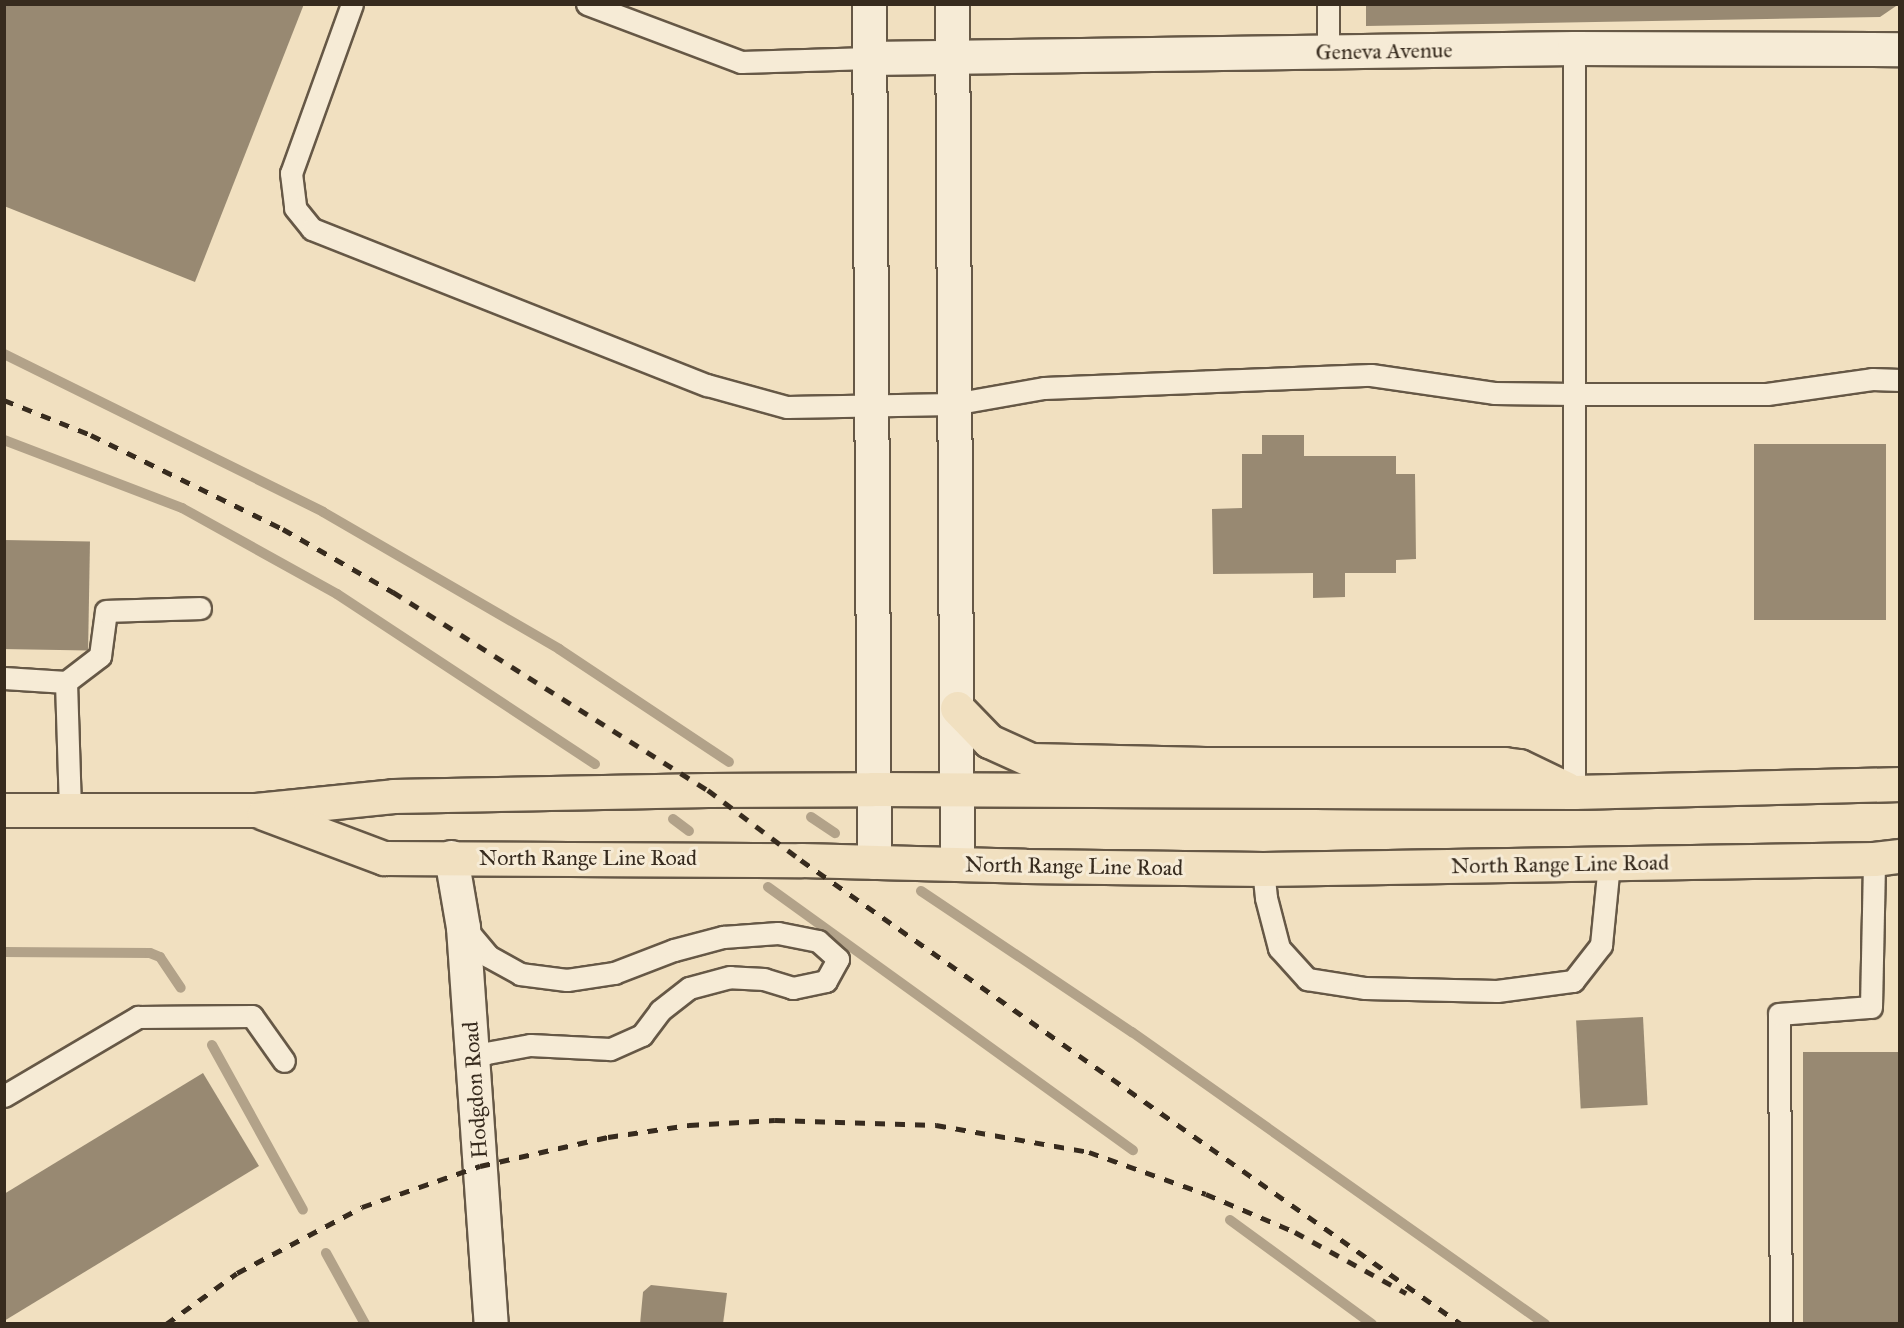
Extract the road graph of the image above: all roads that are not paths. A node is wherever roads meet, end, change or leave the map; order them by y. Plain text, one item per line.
1 (352, 4) edge
2 (587, 4) edge
3 (868, 4) edge
4 (952, 4) edge
5 (1328, 4) edge
6 (1574, 48) junction
7 (1899, 49) edge
8 (1328, 52) junction
9 (952, 56) junction
10 (869, 58) junction
11 (1899, 380) edge
12 (1575, 394) junction
13 (953, 404) junction
14 (872, 407) junction
15 (200, 608) dead end
16 (4, 678) edge
17 (66, 682) junction
18 (957, 708) junction
19 (1899, 784) edge
20 (873, 789) junction
21 (957, 789) junction
22 (1574, 792) junction
23 (4, 810) edge
24 (69, 810) junction
25 (256, 810) junction
26 (451, 857) junction
27 (1887, 857) edge
28 (874, 862) junction
29 (1609, 863) junction
30 (957, 864) junction
31 (1263, 869) junction
32 (463, 927) junction
33 (284, 1061) dead end
34 (473, 1061) junction
35 (4, 1096) edge
36 (491, 1323) edge
37 (1781, 1323) edge

1 - 14 lane
2 - 10 lane
3 - 10 street
4 - 9 street
5 - 8 lane
6 - 7 street, Geneva Avenue
6 - 8 street, Geneva Avenue
6 - 12 lane
8 - 9 street, Geneva Avenue
9 - 10 street, Geneva Avenue
9 - 13 street
10 - 14 street
11 - 12 lane
12 - 13 lane
12 - 22 lane
13 - 14 lane
13 - 18 street
14 - 20 street
15 - 17 lane
16 - 17 lane
17 - 24 lane
18 - 21 street
18 - 22 main road
19 - 22 main road, North Range Line Road
20 - 21 main road, North Range Line Road
20 - 25 main road, North Range Line Road
20 - 28 street
21 - 22 main road, North Range Line Road
21 - 30 street
23 - 24 main road, North Range Line Road
24 - 25 main road, North Range Line Road
25 - 26 main road, North Range Line Road
26 - 28 main road, North Range Line Road
26 - 32 street, Hodgdon Road
27 - 29 main road, North Range Line Road
27 - 37 lane
28 - 30 main road, North Range Line Road
29 - 31 main road, North Range Line Road
29 - 31 lane
30 - 31 main road, North Range Line Road
32 - 34 street, Hodgdon Road
32 - 34 lane
33 - 35 lane
34 - 36 street, Hodgdon Road

